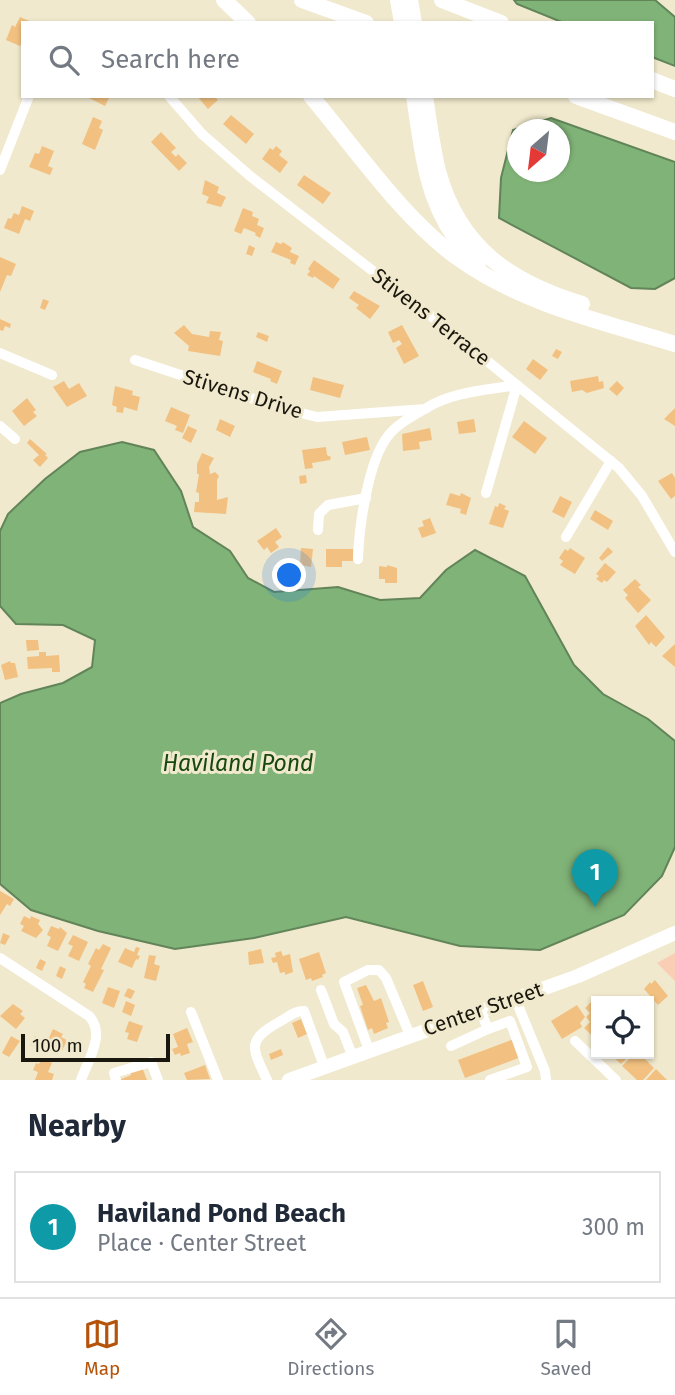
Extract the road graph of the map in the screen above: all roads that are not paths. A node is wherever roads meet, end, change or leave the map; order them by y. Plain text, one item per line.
1 (224, 0) edge
2 (302, 0) edge
3 (398, 0) edge
4 (410, 0) edge
5 (442, 0) edge
6 (246, 21) edge
7 (360, 21) edge
8 (402, 21) edge
9 (414, 21) edge
10 (496, 21) edge
11 (654, 81) edge
12 (675, 89) edge
13 (28, 98) edge
14 (171, 98) edge
15 (313, 98) edge
16 (414, 98) edge
17 (425, 98) edge
18 (582, 98) edge
19 (0, 132) edge
20 (675, 132) edge
21 (13, 136) junction
22 (0, 170) edge
23 (549, 306) junction
24 (675, 332) edge
25 (675, 344) edge
26 (0, 354) edge
27 (135, 360) dead end
28 (52, 375) dead end
29 (517, 385) junction
30 (425, 408) junction
31 (0, 426) edge
32 (15, 439) dead end
33 (611, 461) junction
34 (486, 493) dead end
35 (366, 498) junction
36 (318, 530) dead end
37 (566, 537) dead end
38 (675, 552) edge
39 (358, 558) dead end
40 (672, 939) edge
41 (0, 958) edge
42 (321, 990) dead end
43 (515, 998) junction
44 (480, 1010) junction
45 (191, 1012) dead end
46 (488, 1029) junction
47 (410, 1035) junction
48 (575, 1041) dead end
49 (451, 1046) dead end
50 (369, 1049) junction
51 (352, 1055) junction
52 (324, 1066) junction
53 (81, 1080) edge
54 (116, 1080) edge
55 (158, 1080) edge
56 (218, 1080) edge
57 (267, 1080) edge
58 (289, 1080) edge
59 (490, 1080) edge
60 (546, 1080) edge
61 (616, 1080) edge

1 - 6 highway
2 - 7 highway
3 - 8 highway
4 - 9 highway
5 - 10 highway
11 - 12 highway
13 - 21 street
14 - 29 street, Stivens Terrace
15 - 23 highway
16 - 23 highway
17 - 24 highway
18 - 20 highway
19 - 21 street
21 - 22 street
23 - 25 highway
26 - 28 street
27 - 30 street, Stivens Drive
29 - 30 street, Stivens Drive
29 - 33 street, Stivens Terrace
29 - 34 street
30 - 35 street
31 - 32 street
33 - 37 street
33 - 38 street, Stivens Terrace
35 - 36 street
35 - 39 street
40 - 43 main road, Center Street
41 - 53 street
42 - 51 street
43 - 44 main road, Center Street
43 - 60 street
44 - 46 street
44 - 47 main road, Center Street
45 - 56 street
46 - 49 street
46 - 59 street
47 - 50 main road, Center Street
47 - 50 street
48 - 61 street
50 - 51 main road, Center Street
51 - 52 main road, Center Street
52 - 57 street
52 - 58 main road, Center Street
54 - 55 street

